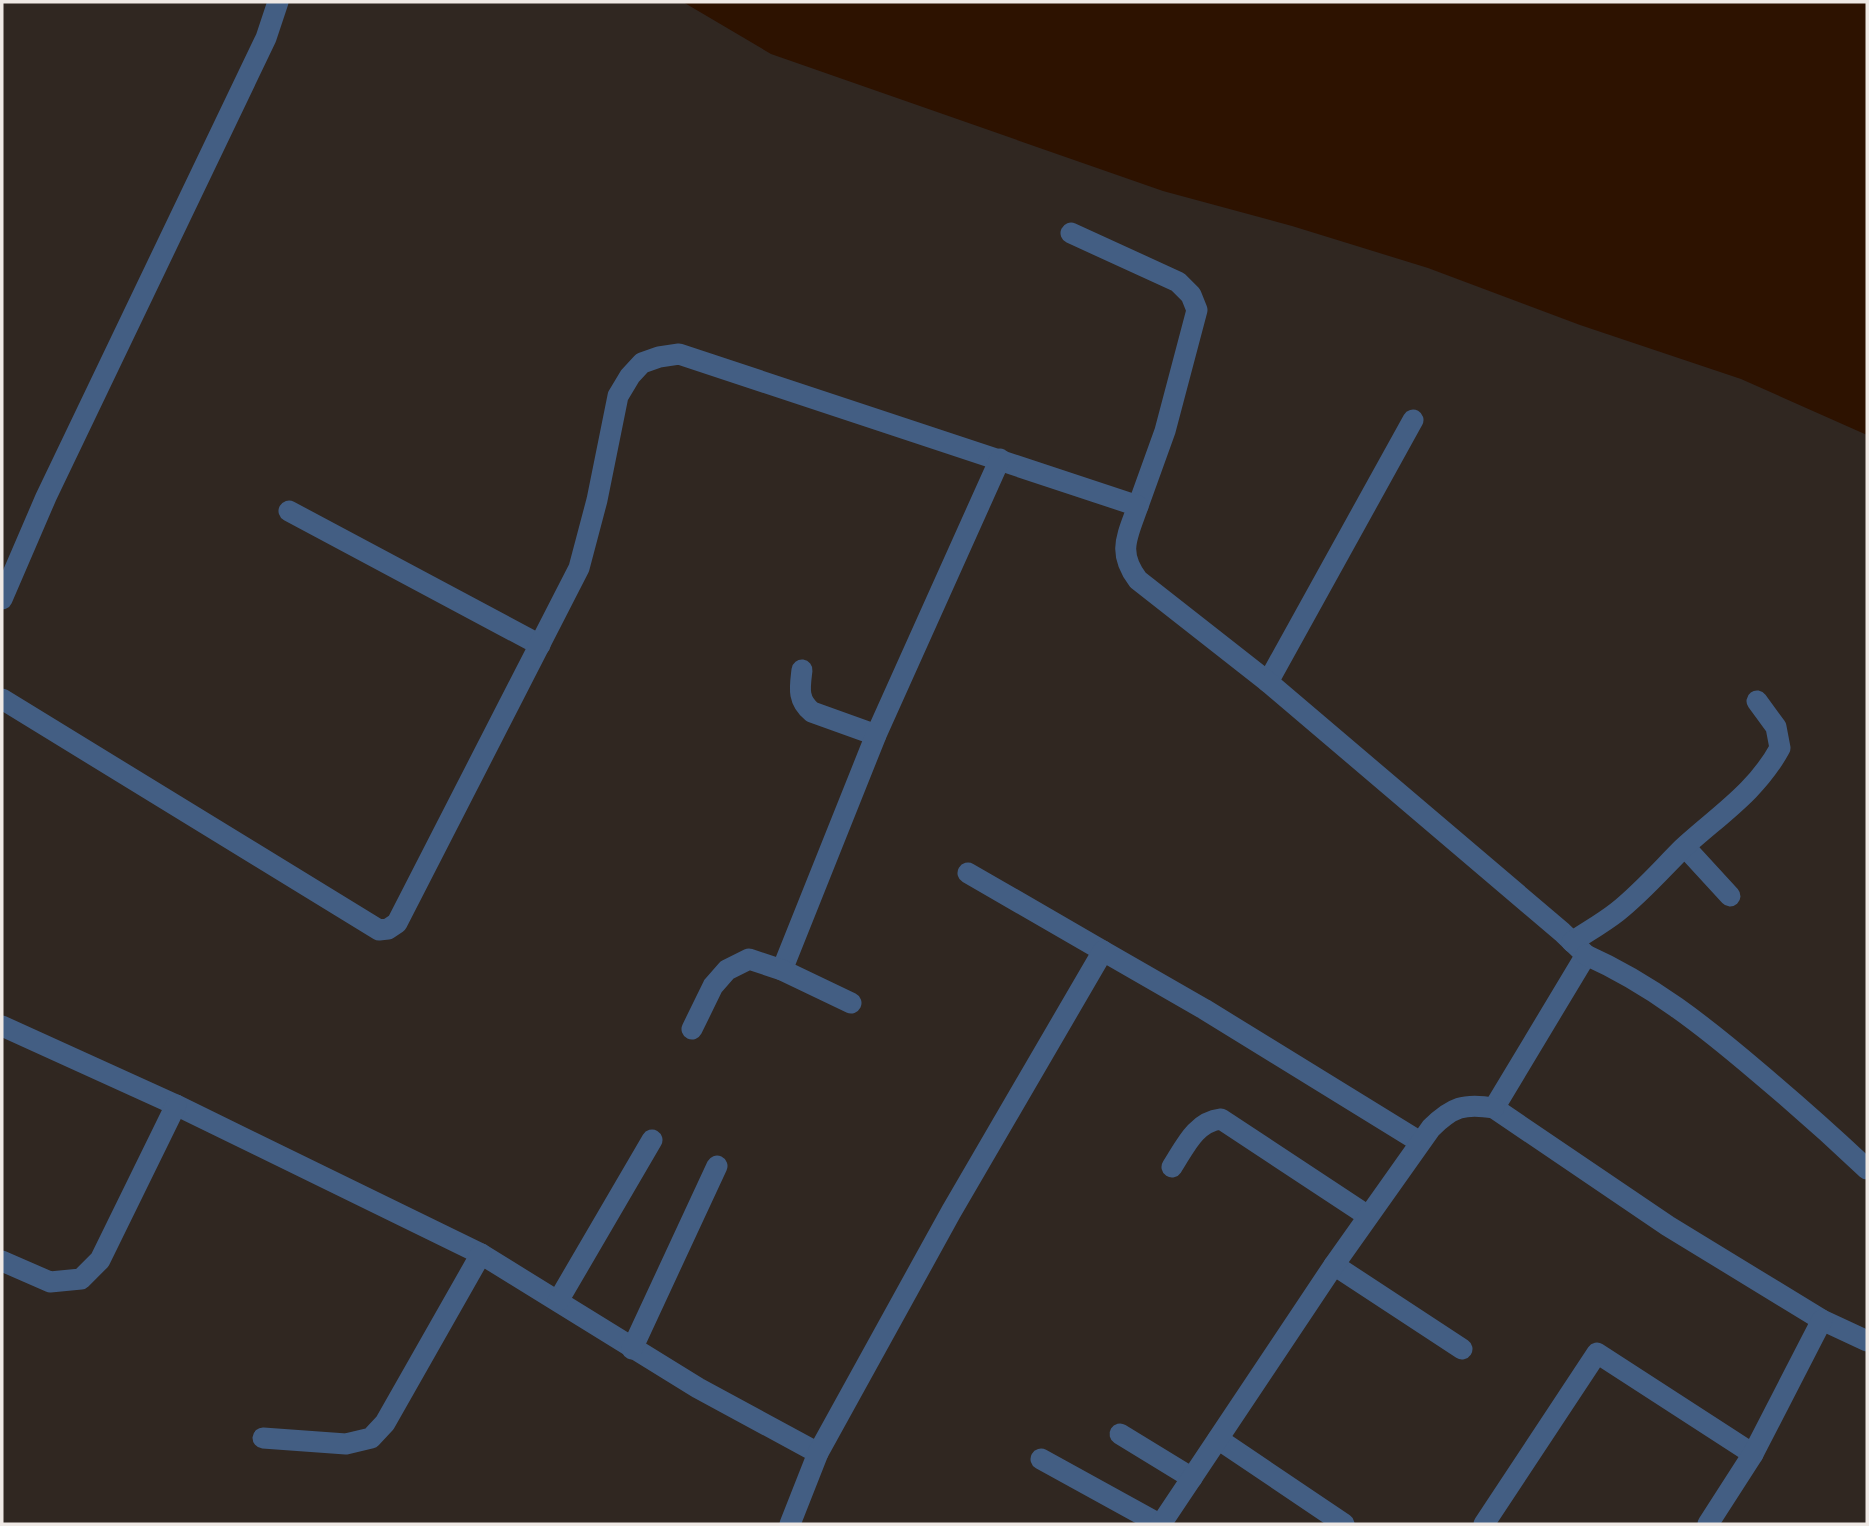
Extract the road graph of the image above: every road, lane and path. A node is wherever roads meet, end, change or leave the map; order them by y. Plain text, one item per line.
1 (278, 2) edge
2 (1071, 233) dead end
3 (1413, 420) dead end
4 (1000, 459) junction
5 (1138, 506) junction
6 (289, 511) dead end
7 (2, 599) edge
8 (540, 645) junction
9 (802, 670) dead end
10 (1268, 682) junction
11 (2, 699) edge
12 (1758, 701) dead end
13 (876, 735) junction
14 (1685, 847) junction
15 (968, 873) dead end
16 (1730, 896) dead end
17 (1579, 949) junction
18 (1103, 951) junction
19 (782, 970) junction
20 (851, 1003) dead end
21 (2, 1026) edge
22 (692, 1029) dead end
23 (176, 1105) junction
24 (1494, 1108) junction
25 (652, 1140) dead end
26 (1420, 1142) junction
27 (717, 1166) dead end
28 (1172, 1167) dead end
29 (1867, 1169) edge
30 (1368, 1216) junction
31 (481, 1254) junction
32 (2, 1261) edge
33 (1334, 1265) junction
34 (558, 1301) junction
35 (1822, 1321) junction
36 (1867, 1342) edge
37 (632, 1349) junction
38 (1462, 1349) dead end
39 (1120, 1434) dead end
40 (263, 1438) dead end
41 (1217, 1439) junction
42 (818, 1453) junction
43 (1753, 1454) junction
44 (1041, 1459) dead end
45 (1192, 1478) junction
46 (790, 1524) edge
47 (1160, 1524) edge
48 (1345, 1524) edge
49 (1484, 1524) edge
50 (1708, 1524) edge

1 - 7 street
2 - 5 street
3 - 10 street
4 - 5 street
4 - 8 street
4 - 13 street
5 - 10 street
6 - 8 street
8 - 11 street
9 - 13 street
10 - 17 street
12 - 14 street
13 - 19 street
14 - 16 street
14 - 17 street
15 - 18 street
17 - 24 street
17 - 29 street
18 - 26 street
18 - 42 street
19 - 20 street
19 - 22 street
21 - 23 street
23 - 31 street
23 - 32 street
24 - 26 street
24 - 35 street
25 - 34 street
26 - 30 street
27 - 37 street
28 - 30 street
30 - 33 street
31 - 34 street
31 - 40 street
33 - 38 street
33 - 41 street
34 - 37 street
35 - 36 street
35 - 43 street
37 - 42 street
39 - 45 street
41 - 45 street
41 - 48 street
42 - 46 street
43 - 49 street
43 - 50 street
44 - 47 street
45 - 47 street

